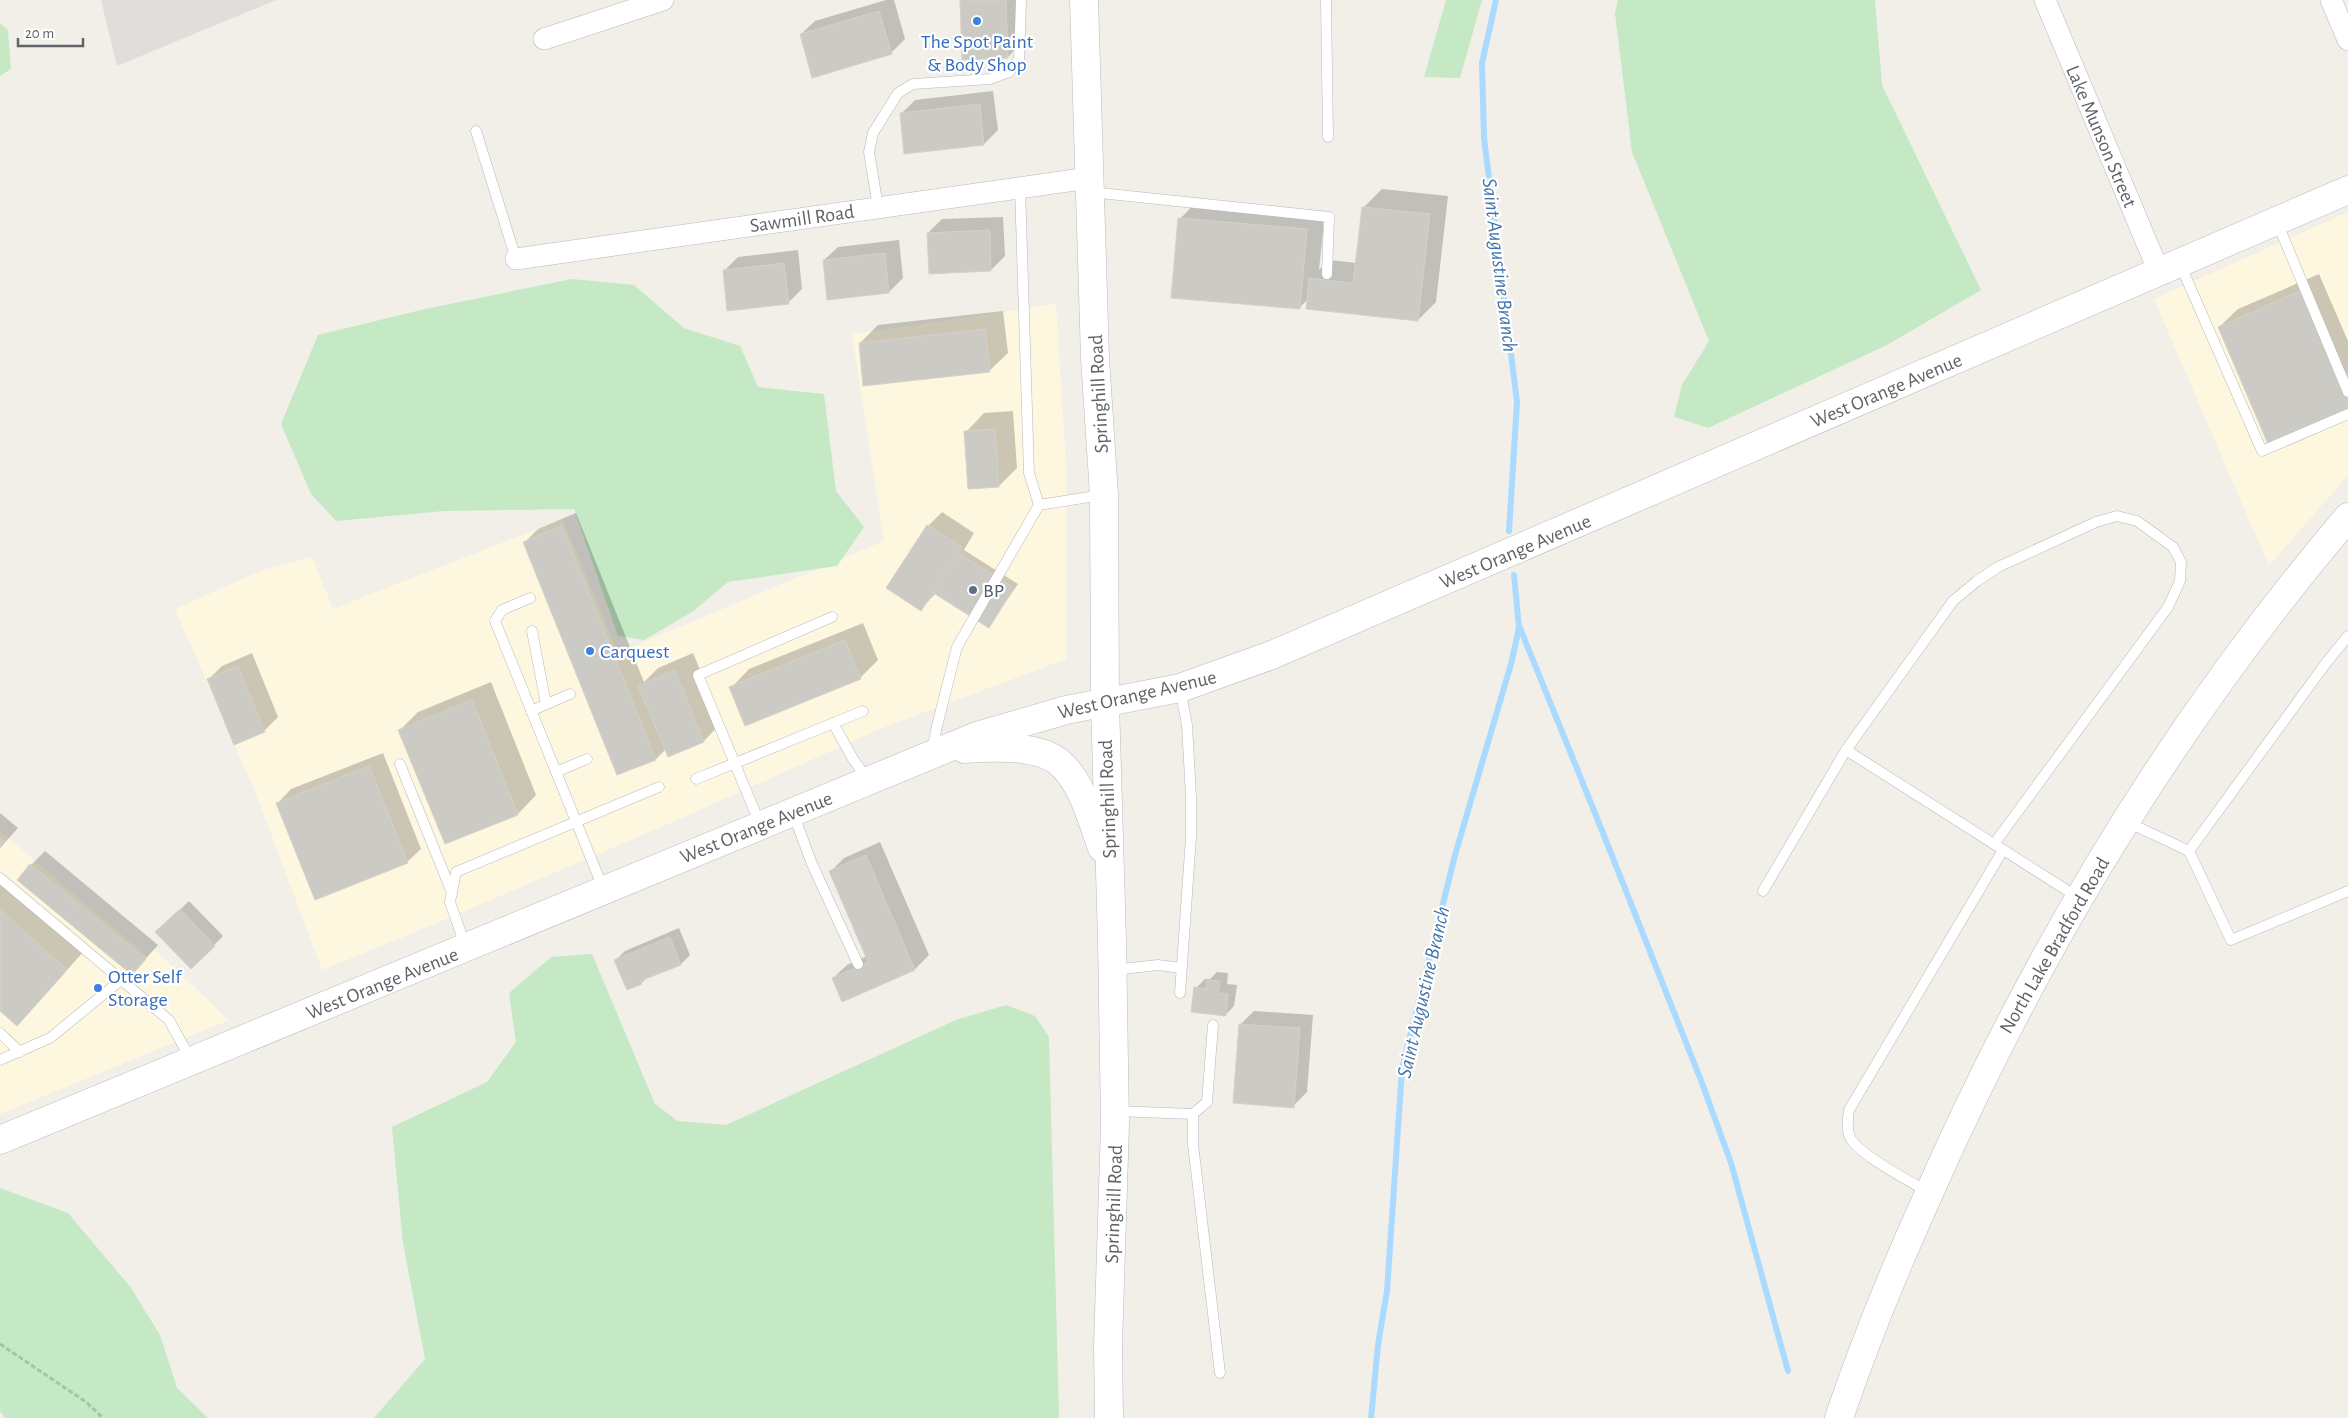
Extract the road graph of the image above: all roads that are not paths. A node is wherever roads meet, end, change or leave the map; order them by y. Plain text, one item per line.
1 (663, 0) edge
2 (1021, 0) edge
3 (1084, 0) edge
4 (1326, 0) edge
5 (2045, 0) edge
6 (2331, 0) edge
7 (544, 39) dead end
8 (2348, 40) edge
9 (476, 131) dead end
10 (1328, 137) dead end
11 (1089, 185) junction
12 (1020, 187) junction
13 (2348, 190) edge
14 (878, 207) junction
15 (2276, 221) junction
16 (516, 258) joint
17 (2169, 267) junction
18 (1326, 274) dead end
19 (2348, 392) edge
20 (2348, 414) edge
21 (1104, 495) junction
22 (1039, 505) junction
23 (2348, 517) edge
24 (530, 598) dead end
25 (832, 617) dead end
26 (532, 632) dead end
27 (2348, 636) edge
28 (1180, 688) junction
29 (570, 694) dead end
30 (1105, 703) junction
31 (546, 704) junction
32 (863, 710) dead end
33 (531, 711) junction
34 (833, 723) junction
35 (1846, 750) junction
36 (932, 755) junction
37 (588, 759) dead end
38 (735, 763) junction
39 (400, 764) dead end
40 (556, 772) junction
41 (696, 779) dead end
42 (869, 781) junction
43 (659, 788) dead end
44 (793, 812) junction
45 (2126, 821) junction
46 (576, 822) junction
47 (760, 826) junction
48 (1994, 844) junction
49 (2003, 850) junction
50 (2189, 850) junction
51 (1109, 868) junction
52 (0, 878) edge
53 (604, 890) junction
54 (1763, 891) dead end
55 (2348, 891) edge
56 (452, 893) junction
57 (2079, 899) junction
58 (466, 948) junction
59 (858, 964) dead end
60 (1181, 968) junction
61 (1112, 970) junction
62 (121, 980) junction
63 (1180, 993) dead end
64 (1213, 1024) dead end
65 (0, 1033) edge
66 (20, 1052) junction
67 (0, 1060) edge
68 (192, 1061) junction
69 (1114, 1111) junction
70 (1193, 1114) junction
71 (0, 1140) edge
72 (1929, 1192) junction
73 (1220, 1372) dead end
74 (1110, 1418) edge
75 (1839, 1418) edge

1 - 7 street
2 - 14 lane
3 - 11 main road, Springhill Road
4 - 10 lane
5 - 17 street, Lake Munson Street
6 - 8 street
9 - 16 lane
11 - 12 street, Sawmill Road
11 - 18 lane
11 - 21 main road, Springhill Road
12 - 14 street, Sawmill Road
12 - 22 lane
13 - 15 main road, West Orange Avenue
14 - 16 street, Sawmill Road
15 - 17 main road, West Orange Avenue
15 - 19 lane
17 - 20 lane
17 - 28 main road, West Orange Avenue
21 - 22 lane
21 - 30 main road, Springhill Road
22 - 36 lane
23 - 45 main road, North Lake Bradford Road
24 - 33 lane
25 - 38 lane
26 - 31 lane
27 - 50 lane
28 - 30 main road, West Orange Avenue
28 - 60 lane
29 - 31 lane
30 - 36 main road, West Orange Avenue
30 - 51 main road, Springhill Road
31 - 33 lane
32 - 34 lane
33 - 40 lane
34 - 38 lane
34 - 42 lane
35 - 48 lane
35 - 48 lane
35 - 54 lane
36 - 42 main road, West Orange Avenue
36 - 51 main road
37 - 40 lane
38 - 41 lane
38 - 47 lane
39 - 56 lane
40 - 46 lane
42 - 44 main road, West Orange Avenue
43 - 46 lane
44 - 47 main road, West Orange Avenue
44 - 59 lane
45 - 50 lane
45 - 57 main road, North Lake Bradford Road
46 - 53 lane
46 - 56 lane
47 - 53 main road, West Orange Avenue
48 - 49 lane
49 - 57 lane
49 - 72 lane
50 - 55 lane
51 - 61 main road, Springhill Road
52 - 62 lane
53 - 58 main road, West Orange Avenue
56 - 58 lane
57 - 72 main road, North Lake Bradford Road
58 - 68 main road, West Orange Avenue
60 - 61 lane
60 - 63 lane
61 - 69 main road, Springhill Road
62 - 66 lane
62 - 68 lane
64 - 70 lane
65 - 66 lane
66 - 67 lane
68 - 71 main road, West Orange Avenue
69 - 70 lane
69 - 74 main road, Springhill Road
70 - 73 lane
72 - 75 main road, North Lake Bradford Road

